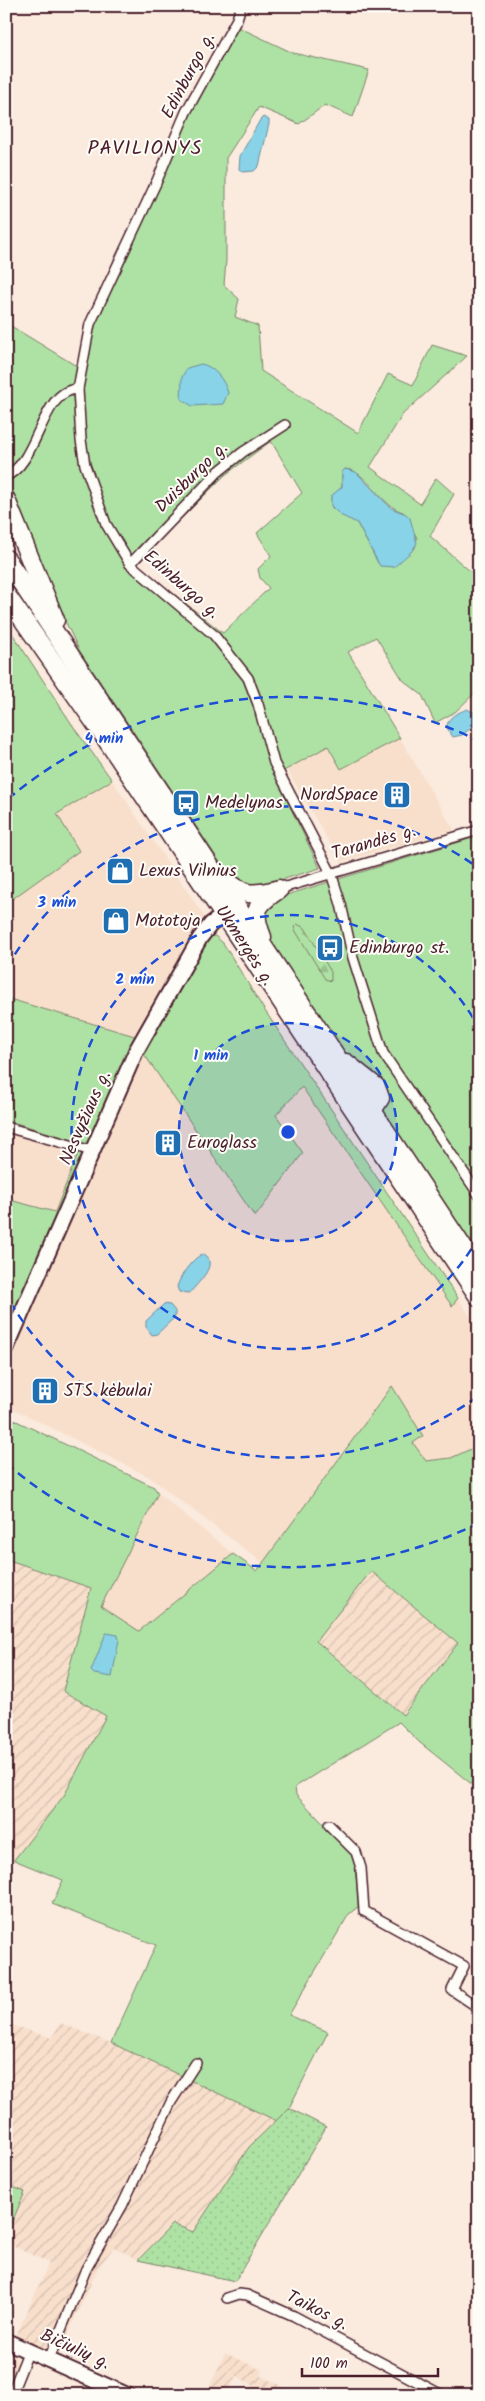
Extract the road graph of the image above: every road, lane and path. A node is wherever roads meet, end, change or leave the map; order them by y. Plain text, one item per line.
1 (241, 6) edge
2 (78, 389) junction
3 (284, 425) dead end
4 (6, 476) edge
5 (6, 500) edge
6 (6, 560) edge
7 (130, 564) junction
8 (6, 595) edge
9 (69, 656) junction
10 (479, 830) edge
11 (208, 864) junction
12 (331, 873) junction
13 (280, 889) junction
14 (224, 915) junction
15 (274, 962) junction
16 (331, 1078) junction
17 (370, 1108) junction
18 (6, 1127) edge
19 (92, 1152) junction
20 (479, 1195) edge
21 (479, 1272) edge
22 (479, 1297) edge
23 (6, 1349) edge
24 (328, 1825) dead end
25 (479, 2008) edge
26 (196, 2063) dead end
27 (227, 2298) dead end
28 (6, 2341) edge
29 (29, 2350) junction
30 (49, 2358) junction
31 (11, 2395) edge
32 (127, 2395) edge
33 (442, 2395) edge

1 - 2 street, Edinburgo g.
2 - 4 street
2 - 7 street, Edinburgo g.
3 - 7 street, Duisburgo g.
5 - 9 highway
6 - 9 highway
7 - 12 street, Edinburgo g.
8 - 14 highway, Ukmergės g.
9 - 11 highway, Ukmergės g.
10 - 12 street, Tarandės g.
11 - 13 highway
11 - 15 highway, Ukmergės g.
12 - 13 street, Tarandės g.
12 - 20 street, Edinburgo g.
13 - 15 highway
14 - 16 highway, Ukmergės g.
14 - 19 street, Nesvyžiaus g.
15 - 17 highway, Ukmergės g.
16 - 17 highway
16 - 22 highway, Ukmergės g.
17 - 21 highway
18 - 19 street
19 - 23 street, Nesvyžiaus g.
24 - 25 street
26 - 30 street
27 - 33 street, Taikos g.
28 - 29 street, Bičiulių g.
29 - 30 street, Bičiulių g.
29 - 31 street
30 - 32 street, Bičiulių g.

